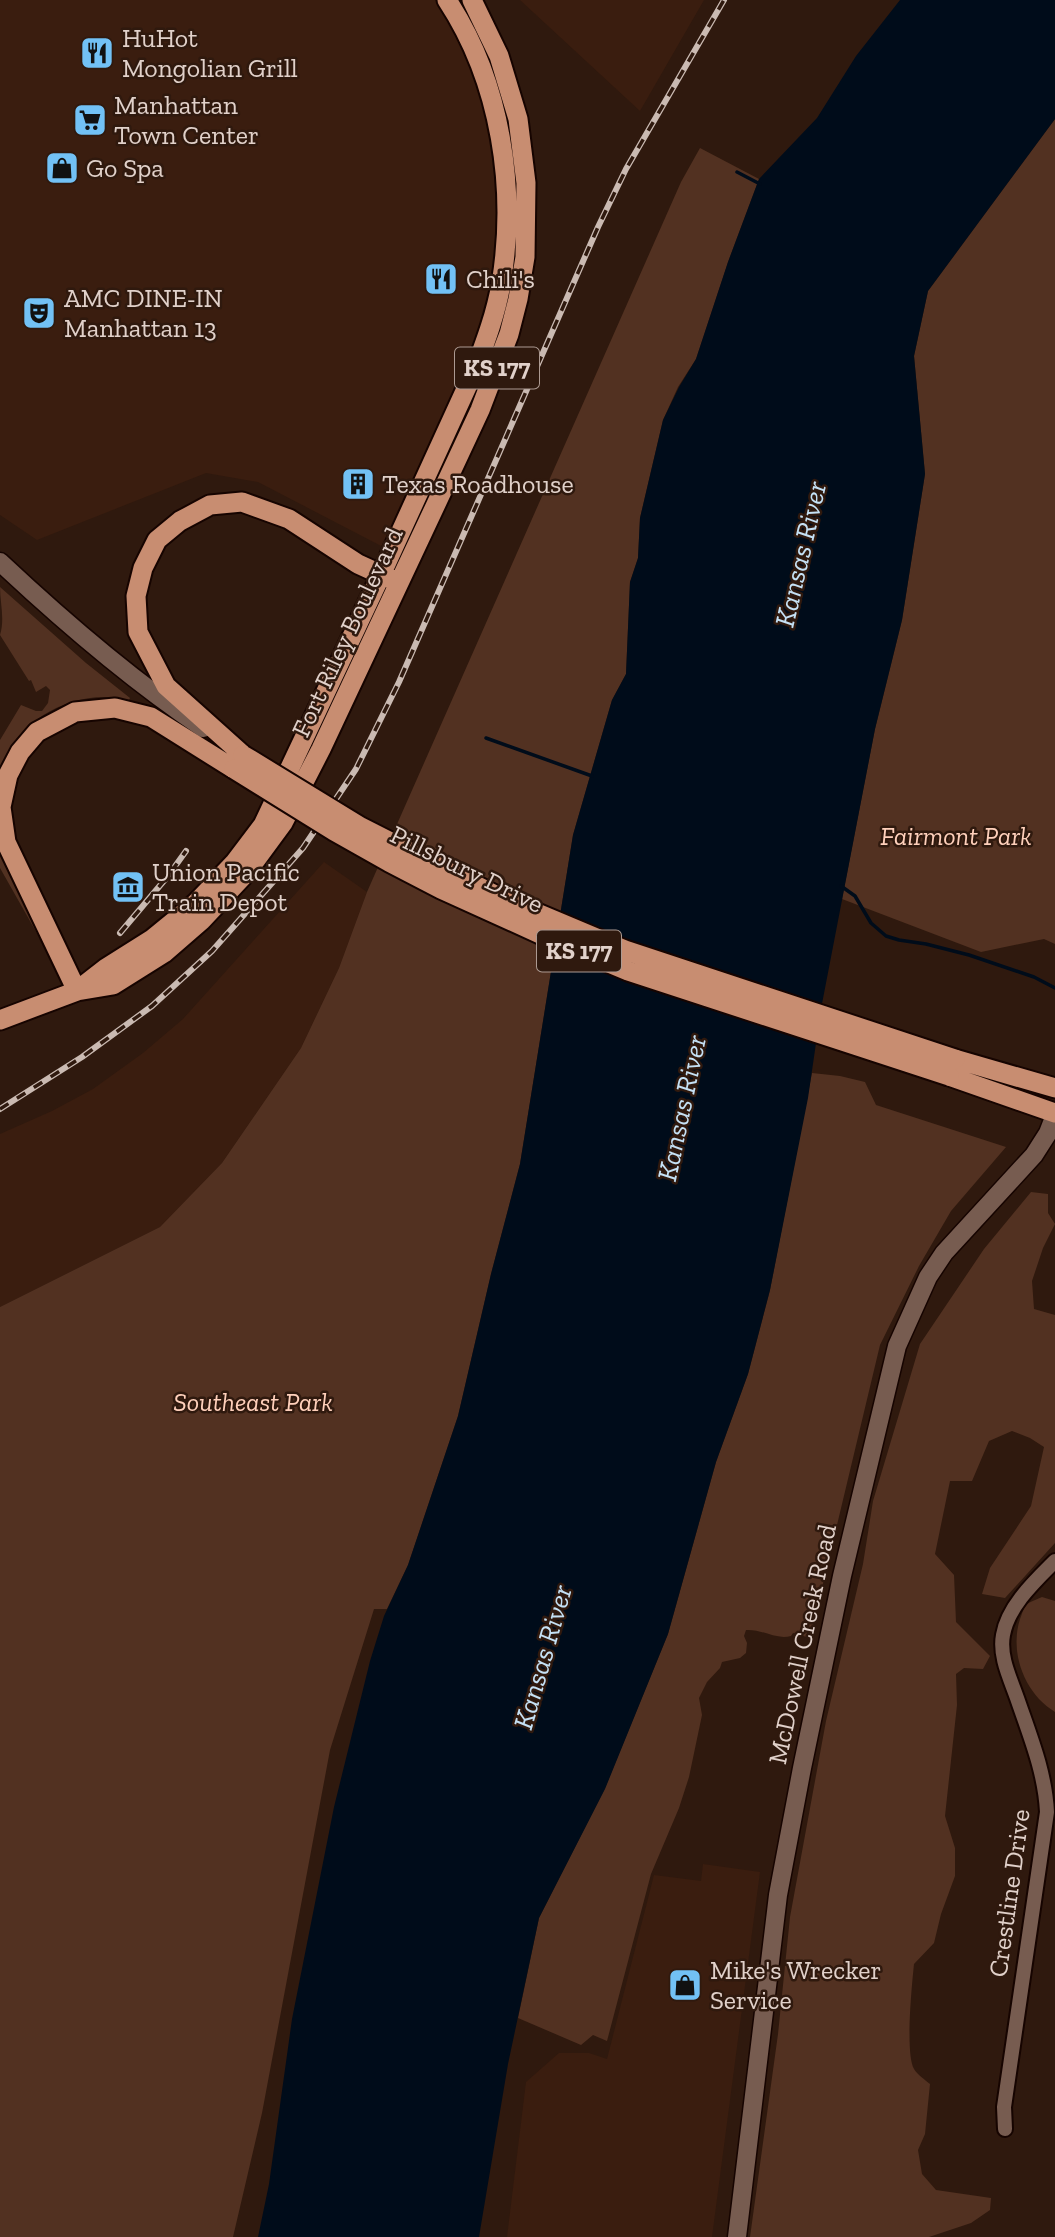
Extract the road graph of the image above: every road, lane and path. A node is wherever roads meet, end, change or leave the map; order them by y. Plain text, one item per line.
1 (447, 0) edge
2 (477, 5) edge
3 (0, 562) edge
4 (381, 575) junction
5 (0, 579) edge
6 (400, 583) junction
7 (239, 762) junction
8 (77, 991) junction
9 (0, 1020) edge
10 (952, 1067) junction
11 (1055, 1088) edge
12 (1055, 1114) edge
13 (1055, 1561) edge
14 (1005, 2129) dead end
15 (737, 2237) edge

1 - 4 highway, Fort Riley Boulevard / KS 177
2 - 6 highway, Fort Riley Boulevard / KS 177
3 - 7 street, Pillsbury Drive
4 - 6 highway, KS 177
4 - 7 highway, KS 177
4 - 8 highway, Fort Riley Boulevard / KS 177
5 - 7 street, Pillsbury Drive
6 - 8 highway, Fort Riley Boulevard
7 - 8 highway, KS 177
7 - 10 highway, Pillsbury Drive / KS 177, bridge
8 - 9 highway, Fort Riley Boulevard
10 - 11 highway, Pillsbury Drive / KS 177
10 - 12 highway, Pillsbury Drive / KS 177
12 - 15 street, McDowell Creek Road
13 - 14 street, Crestline Drive

